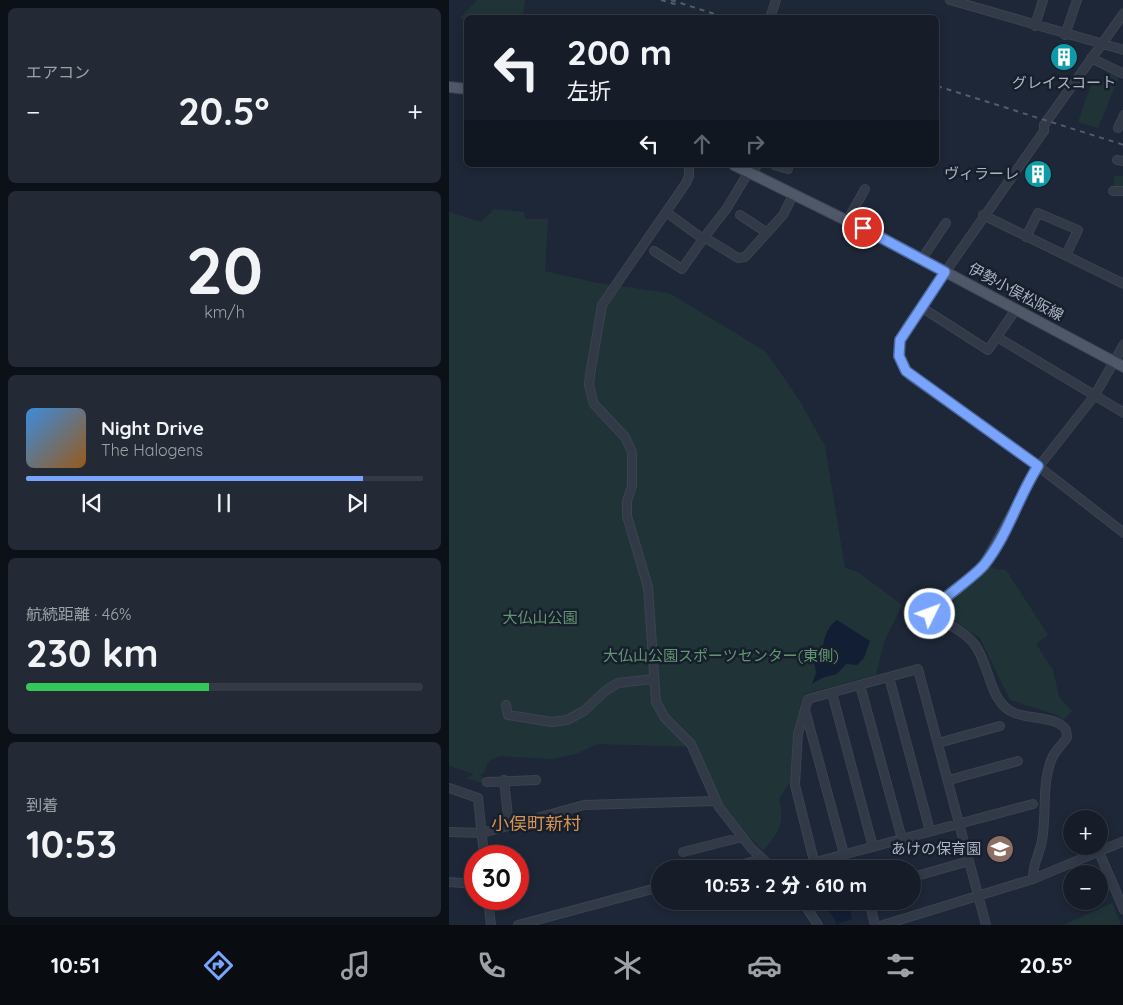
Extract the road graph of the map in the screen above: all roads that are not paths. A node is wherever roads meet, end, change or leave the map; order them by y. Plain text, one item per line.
1 (776, 0) edge
2 (950, 0) edge
3 (978, 0) edge
4 (1043, 0) edge
5 (1077, 0) edge
6 (975, 8) junction
7 (1123, 13) edge
8 (771, 15) edge
9 (1035, 26) junction
10 (1065, 35) junction
11 (1101, 44) junction
12 (1123, 50) edge
13 (1091, 58) junction
14 (1123, 74) edge
15 (449, 88) edge
16 (464, 89) edge
17 (1123, 115) edge
18 (1118, 128) dead end
19 (689, 167) edge
20 (740, 167) edge
21 (782, 167) edge
22 (788, 169) dead end
23 (752, 171) edge
24 (865, 189) dead end
25 (1113, 190) dead end
26 (1123, 191) edge
27 (794, 193) junction
28 (666, 212) junction
29 (740, 215) dead end
30 (983, 215) junction
31 (847, 221) junction
32 (946, 223) dead end
33 (766, 232) junction
34 (1026, 237) junction
35 (703, 238) junction
36 (654, 251) dead end
37 (1066, 255) junction
38 (921, 260) junction
39 (945, 272) junction
40 (1123, 284) edge
41 (921, 308) junction
42 (1016, 309) junction
43 (997, 337) junction
44 (1123, 344) edge
45 (1113, 361) junction
46 (1123, 366) edge
47 (1095, 395) junction
48 (1123, 413) edge
49 (1038, 466) junction
50 (1123, 533) edge
51 (889, 677) junction
52 (653, 679) junction
53 (861, 685) junction
54 (832, 693) junction
55 (506, 705) dead end
56 (805, 708) junction
57 (1000, 726) dead end
58 (939, 743) junction
59 (1017, 761) dead end
60 (504, 780) junction
61 (536, 780) dead end
62 (949, 780) junction
63 (487, 782) dead end
64 (449, 788) edge
65 (715, 802) junction
66 (1033, 804) dead end
67 (960, 823) junction
68 (509, 826) junction
69 (930, 831) junction
70 (449, 832) edge
71 (482, 833) junction
72 (742, 837) junction
73 (902, 839) junction
74 (1123, 841) edge
75 (483, 845) edge
76 (873, 847) junction
77 (1108, 848) edge
78 (683, 852) dead end
79 (844, 854) junction
80 (1092, 855) edge
81 (1100, 855) edge
82 (762, 859) joint
83 (758, 860) edge
84 (814, 860) edge
85 (830, 860) edge
86 (969, 861) junction
87 (921, 873) edge
88 (1033, 879) junction
89 (449, 882) edge
90 (464, 883) edge
91 (651, 888) edge
92 (978, 895) junction
93 (489, 910) edge
94 (808, 910) edge
95 (871, 910) edge
96 (1123, 910) edge
97 (491, 925) edge
98 (518, 925) edge
99 (818, 925) edge
100 (875, 925) edge
101 (883, 925) edge
102 (986, 925) edge

1 - 8 street
2 - 6 street
3 - 6 street
4 - 9 street
5 - 10 street
6 - 9 street
7 - 11 street
9 - 10 street
10 - 11 street
11 - 12 street
11 - 13 street
13 - 14 street
13 - 30 street
15 - 16 main road
17 - 18 street
19 - 28 street
20 - 23 main road, 伊勢小俣松阪線
21 - 22 street
23 - 27 main road, 伊勢小俣松阪線
23 - 35 street
24 - 31 street
25 - 26 street
27 - 31 main road, 伊勢小俣松阪線
27 - 33 street
28 - 35 street
28 - 52 street
29 - 33 street
30 - 34 street
30 - 39 street
31 - 38 main road, 伊勢小俣松阪線
32 - 38 street
33 - 35 street
34 - 37 street
34 - 37 street
35 - 36 street
37 - 40 street
38 - 39 main road, 伊勢小俣松阪線
39 - 41 street
39 - 42 main road, 伊勢小俣松阪線
41 - 43 street
41 - 49 street
42 - 43 street
42 - 45 main road, 伊勢小俣松阪線
43 - 47 street
44 - 45 street
45 - 46 main road, 伊勢小俣松阪線
45 - 47 street
47 - 48 street
47 - 49 street
49 - 50 street
49 - 88 street
51 - 53 street
51 - 58 street
51 - 69 street
52 - 55 street
52 - 65 street
53 - 54 street
53 - 73 street
54 - 56 street
54 - 76 street
56 - 79 street
56 - 84 street
57 - 58 street
58 - 62 street
59 - 62 street
60 - 61 street
60 - 63 street
60 - 68 street
62 - 67 street
64 - 71 street
65 - 68 street
65 - 72 street
66 - 67 street
67 - 69 street
67 - 86 street
68 - 71 street
69 - 73 street
70 - 71 street
71 - 75 street
72 - 78 street
72 - 82 street
73 - 76 street
74 - 77 street
76 - 79 street
79 - 85 street
80 - 88 street
81 - 96 street
82 - 83 street
86 - 87 street
86 - 92 street
88 - 92 street
89 - 90 street
91 - 98 street
92 - 101 street
92 - 102 street
93 - 97 street
94 - 99 street
95 - 100 street

